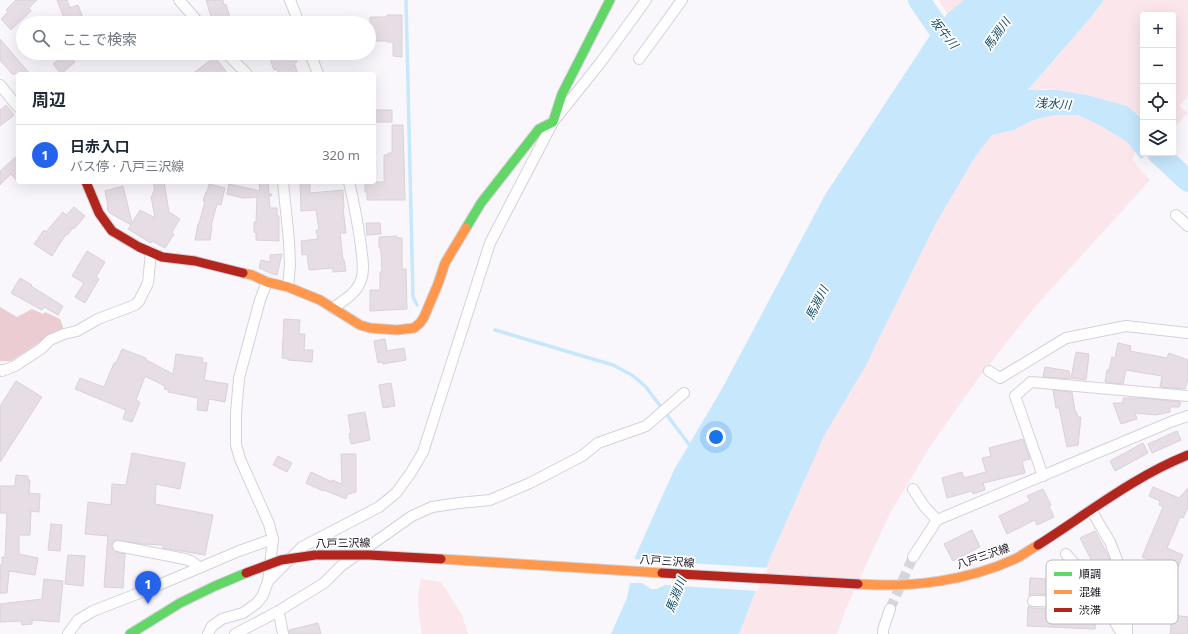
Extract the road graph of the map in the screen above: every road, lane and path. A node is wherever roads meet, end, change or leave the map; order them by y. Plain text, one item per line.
1 (179, 0) edge
2 (290, 0) edge
3 (610, 0) edge
4 (646, 0) edge
5 (682, 0) edge
6 (193, 16) edge
7 (296, 16) edge
8 (639, 59) dead end
9 (233, 60) edge
10 (313, 60) edge
11 (244, 72) edge
12 (317, 72) edge
13 (0, 85) edge
14 (16, 105) edge
15 (554, 122) junction
16 (87, 184) edge
17 (282, 184) edge
18 (350, 184) edge
19 (1176, 215) dead end
20 (1188, 226) edge
21 (151, 252) junction
22 (268, 282) junction
23 (288, 287) junction
24 (333, 308) junction
25 (1188, 332) edge
26 (0, 370) edge
27 (989, 371) dead end
28 (684, 393) dead end
29 (1188, 396) edge
30 (1188, 416) edge
31 (1188, 455) edge
32 (1043, 476) junction
33 (913, 489) dead end
34 (1091, 510) junction
35 (937, 520) junction
36 (273, 539) junction
37 (118, 546) dead end
38 (1066, 554) dead end
39 (914, 557) tunnel mouth
40 (1071, 560) edge
41 (1117, 560) edge
42 (199, 568) junction
43 (268, 581) junction
44 (1033, 601) dead end
45 (1046, 601) edge
46 (890, 609) tunnel mouth
47 (277, 612) junction
48 (1116, 624) edge
49 (68, 634) edge
50 (130, 634) edge
51 (208, 634) edge
52 (235, 634) edge
53 (283, 634) edge
54 (883, 634) edge
55 (1122, 634) edge

1 - 6 street
2 - 7 street
3 - 15 main road
4 - 15 street
5 - 8 street
9 - 11 street
10 - 12 street
13 - 14 street
15 - 24 main road
15 - 43 street
16 - 21 main road
17 - 23 street
18 - 24 street
19 - 20 street
21 - 22 main road
21 - 26 street
22 - 23 main road
22 - 36 street
23 - 24 main road
25 - 27 street
28 - 47 street
29 - 32 street
30 - 32 street
31 - 34 main road, 八戸三沢線
32 - 35 street
33 - 35 street
34 - 41 street
34 - 50 main road, 八戸三沢線, bridge
35 - 39 street
36 - 42 street
36 - 43 street
37 - 42 street
38 - 40 street
42 - 49 street
43 - 51 street
44 - 45 street
46 - 54 street
47 - 52 street
47 - 53 street
48 - 55 street

